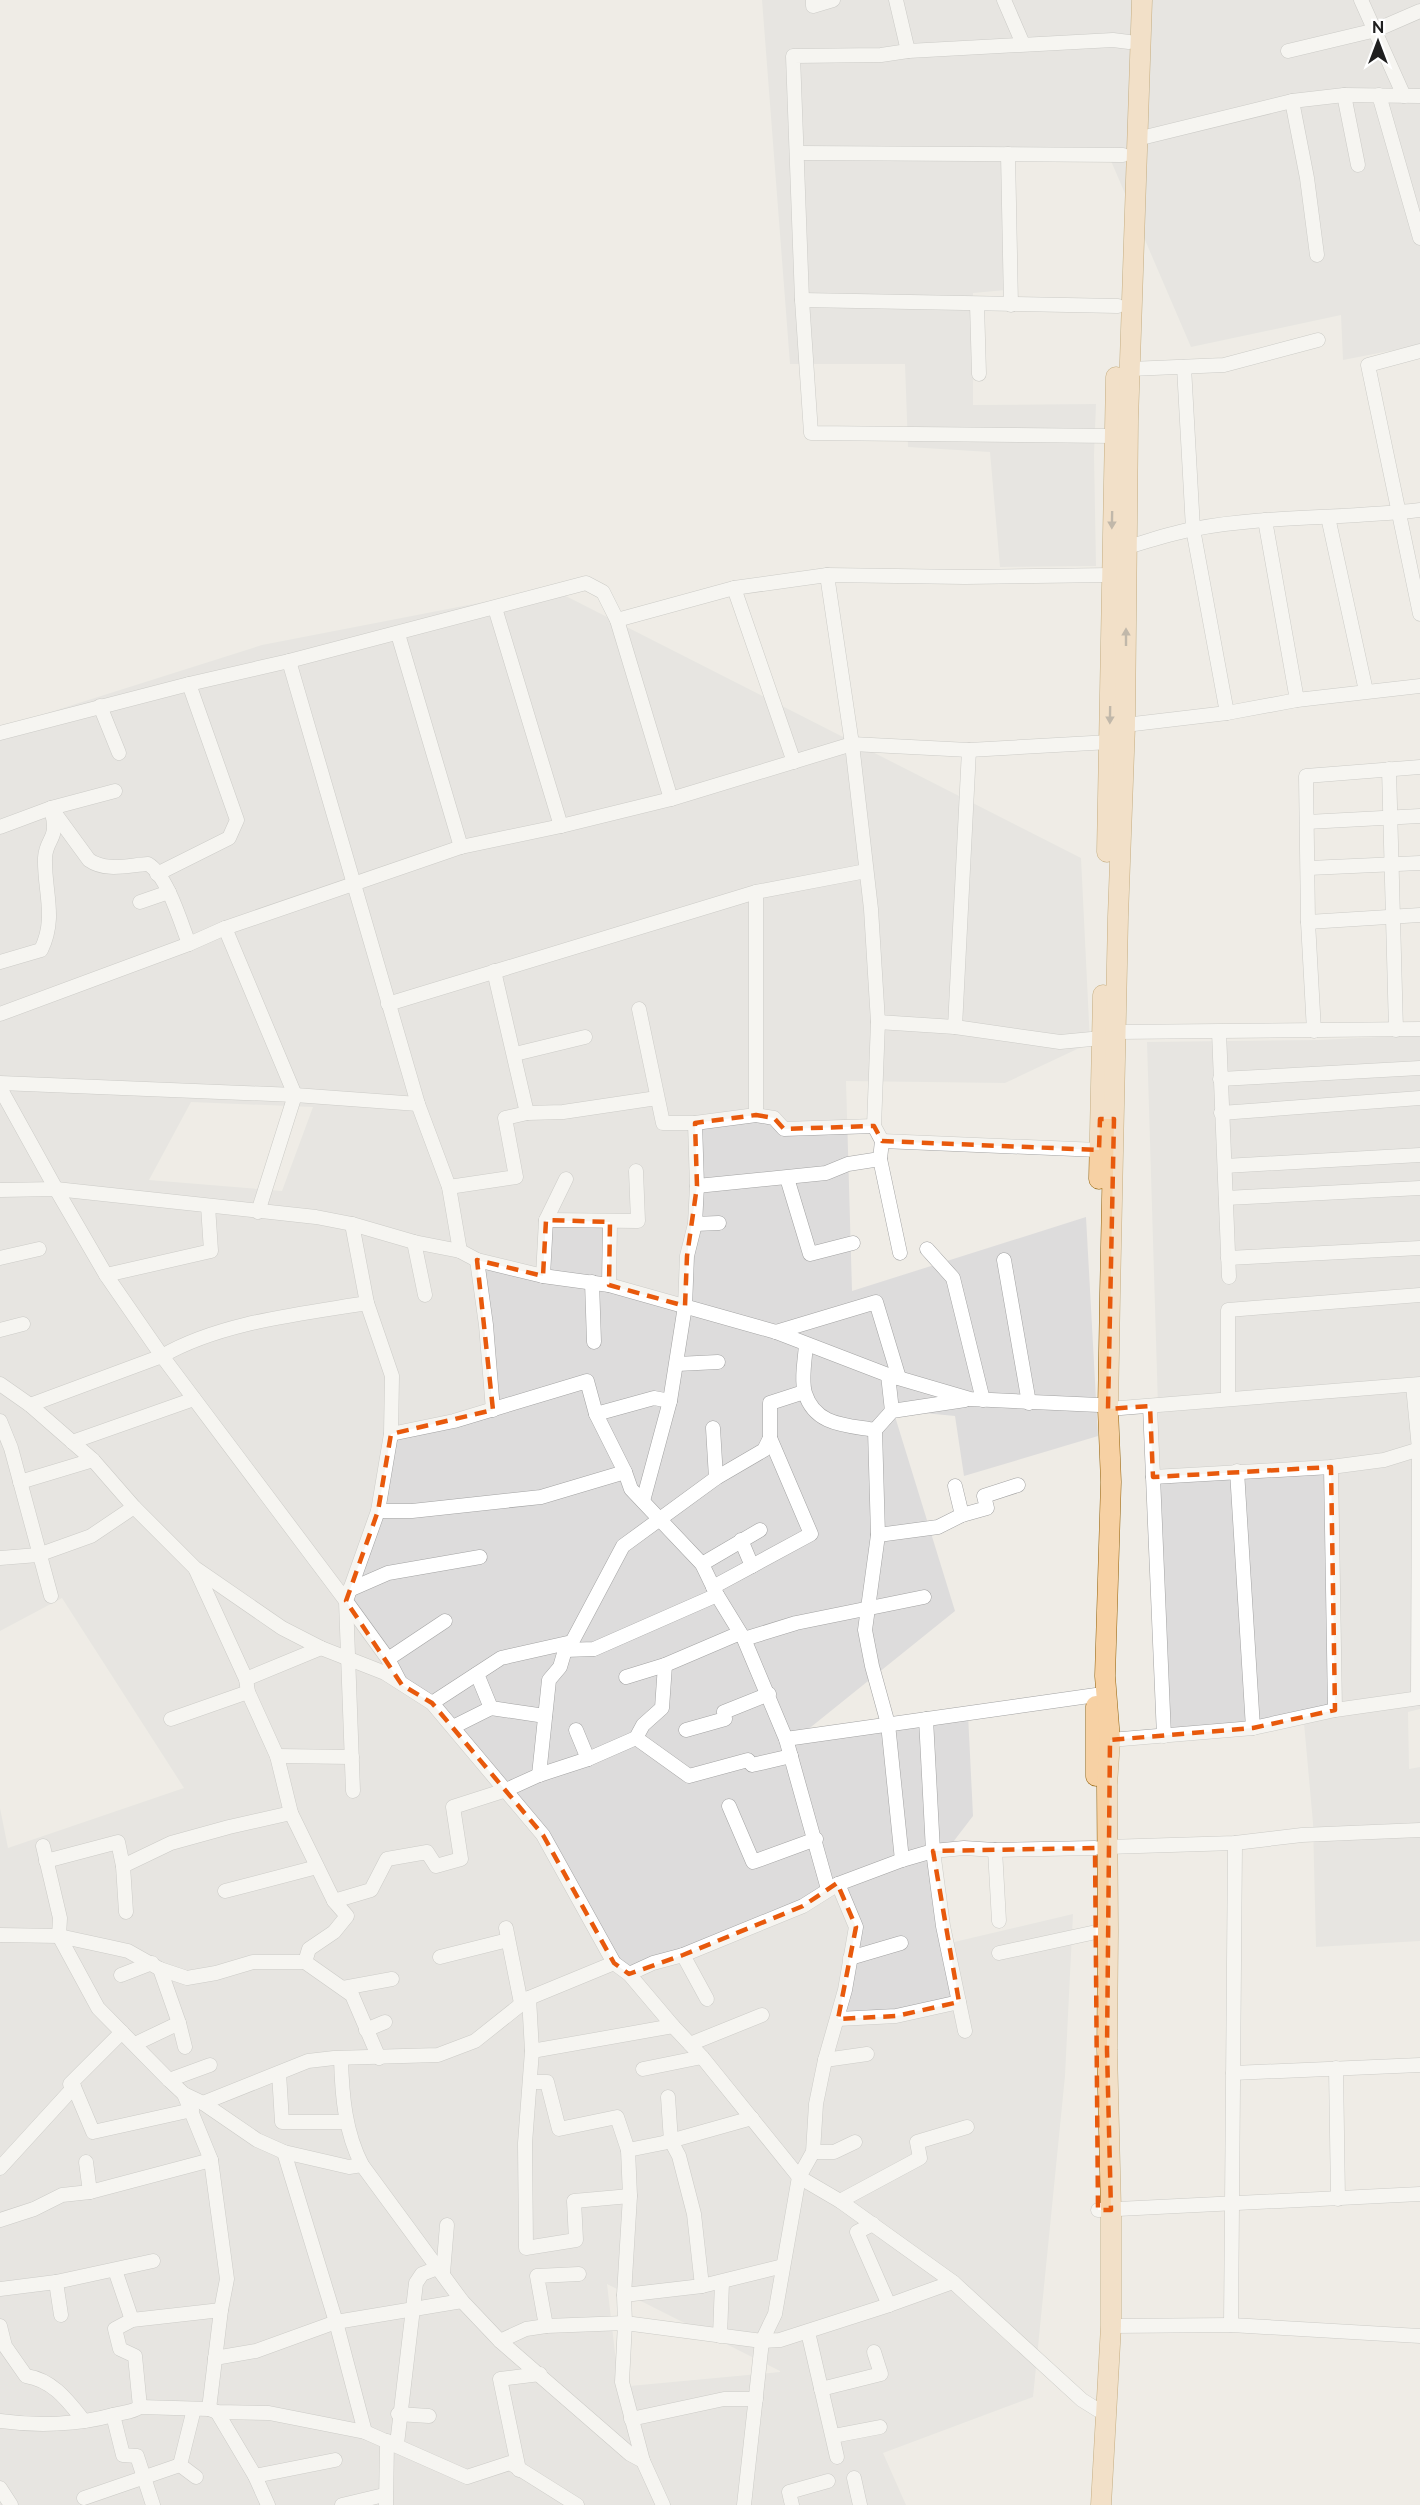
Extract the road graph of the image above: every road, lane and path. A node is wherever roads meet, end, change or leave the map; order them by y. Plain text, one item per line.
1 (813, 0) edge
2 (833, 0) edge
3 (896, 0) edge
4 (1004, 0) edge
5 (1129, 0) edge
6 (1142, 0) edge
7 (1362, 0) edge
8 (1420, 11) edge
9 (1376, 30) junction
10 (1129, 42) junction
11 (1023, 44) junction
12 (908, 51) junction
13 (1288, 51) dead end
14 (1344, 95) junction
15 (1379, 95) junction
16 (1404, 96) junction
17 (1420, 96) edge
18 (1292, 101) junction
19 (1137, 139) junction
20 (798, 153) junction
21 (1008, 154) junction
22 (1123, 155) junction
23 (1358, 165) dead end
24 (1416, 212) edge
25 (1420, 238) edge
26 (1317, 255) dead end
27 (802, 300) junction
28 (977, 304) junction
29 (1011, 305) junction
30 (1118, 306) junction
31 (1318, 340) dead end
32 (1420, 351) edge
33 (1184, 367) junction
34 (1130, 369) junction
35 (979, 374) dead end
36 (1114, 436) junction
37 (1420, 510) edge
38 (1398, 512) junction
39 (1328, 517) junction
40 (1265, 520) junction
41 (1193, 529) junction
42 (1126, 547) junction
43 (827, 575) junction
44 (1112, 575) junction
45 (734, 588) junction
46 (495, 608) junction
47 (1420, 614) edge
48 (617, 620) junction
49 (398, 634) junction
50 (289, 662) junction
51 (189, 684) junction
52 (1420, 686) edge
53 (1366, 691) junction
54 (1297, 700) junction
55 (100, 706) junction
56 (1227, 713) junction
57 (1125, 725) junction
58 (0, 733) edge
59 (1110, 742) junction
60 (852, 744) junction
61 (969, 750) junction
62 (119, 753) dead end
63 (794, 762) junction
64 (1420, 767) edge
65 (1389, 769) junction
66 (116, 791) dead end
67 (671, 799) junction
68 (51, 808) junction
69 (1420, 816) edge
70 (1390, 818) junction
71 (1308, 822) junction
72 (561, 826) junction
73 (0, 827) edge
74 (461, 848) junction
75 (1420, 863) edge
76 (1391, 864) junction
77 (1309, 868) junction
78 (866, 871) junction
79 (157, 874) junction
80 (354, 884) junction
81 (169, 892) junction
82 (756, 892) junction
83 (140, 902) dead end
84 (1420, 915) edge
85 (1393, 917) junction
86 (1308, 922) junction
87 (225, 928) junction
88 (189, 944) junction
89 (0, 962) edge
90 (495, 971) junction
91 (388, 1004) junction
92 (639, 1009) dead end
93 (0, 1014) edge
94 (878, 1022) junction
95 (955, 1027) junction
96 (1420, 1029) edge
97 (1396, 1030) junction
98 (1314, 1031) junction
99 (1219, 1032) junction
100 (1109, 1035) junction
101 (585, 1037) dead end
102 (515, 1054) junction
103 (1420, 1068) edge
104 (1220, 1079) junction
105 (0, 1083) edge
106 (0, 1088) edge
107 (295, 1095) junction
108 (657, 1098) junction
109 (1420, 1098) edge
110 (418, 1104) junction
111 (527, 1113) junction
112 (1221, 1113) junction
113 (756, 1115) junction
114 (1107, 1119) junction
115 (695, 1123) junction
116 (874, 1126) junction
117 (882, 1141) junction
118 (1099, 1150) junction
119 (1420, 1155) edge
120 (880, 1159) junction
121 (1225, 1166) junction
122 (636, 1171) dead end
123 (787, 1178) junction
124 (566, 1179) dead end
125 (697, 1186) junction
126 (449, 1187) junction
127 (1420, 1188) edge
128 (0, 1190) edge
129 (56, 1190) junction
130 (1226, 1198) junction
131 (208, 1206) junction
132 (258, 1212) junction
133 (546, 1220) junction
134 (610, 1222) junction
135 (719, 1223) dead end
136 (352, 1224) junction
137 (695, 1224) junction
138 (414, 1242) junction
139 (853, 1243) dead end
140 (1420, 1248) edge
141 (39, 1249) dead end
142 (927, 1249) dead end
143 (460, 1251) junction
144 (900, 1253) dead end
145 (0, 1258) edge
146 (1228, 1258) junction
147 (477, 1260) junction
148 (1004, 1260) dead end
149 (106, 1275) junction
150 (543, 1276) junction
151 (1228, 1277) dead end
152 (592, 1282) junction
153 (609, 1285) junction
154 (425, 1295) dead end
155 (1420, 1295) edge
156 (367, 1303) junction
157 (686, 1306) junction
158 (23, 1324) dead end
159 (0, 1330) edge
160 (776, 1332) junction
161 (594, 1342) dead end
162 (806, 1345) junction
163 (162, 1356) junction
164 (718, 1362) dead end
165 (677, 1364) junction
166 (893, 1377) junction
167 (0, 1384) edge
168 (1417, 1384) edge
169 (804, 1392) junction
170 (194, 1399) junction
171 (976, 1399) junction
172 (1228, 1399) junction
173 (670, 1401) junction
174 (1029, 1403) junction
175 (30, 1405) junction
176 (1150, 1406) junction
177 (1104, 1407) junction
178 (493, 1410) junction
179 (892, 1411) junction
180 (596, 1414) junction
181 (0, 1421) edge
182 (713, 1428) dead end
183 (875, 1430) junction
184 (391, 1434) junction
185 (770, 1438) junction
186 (72, 1442) junction
187 (1419, 1449) edge
188 (6, 1450) edge
189 (93, 1460) junction
190 (1331, 1467) junction
191 (1237, 1471) junction
192 (625, 1472) junction
193 (1154, 1477) junction
194 (716, 1478) junction
195 (21, 1482) junction
196 (1018, 1485) dead end
197 (955, 1486) dead end
198 (643, 1501) junction
199 (134, 1507) junction
200 (378, 1512) junction
201 (962, 1515) junction
202 (657, 1519) junction
203 (760, 1530) dead end
204 (878, 1535) junction
205 (741, 1540) junction
206 (38, 1555) junction
207 (480, 1557) dead end
208 (0, 1558) edge
209 (702, 1564) junction
210 (752, 1566) junction
211 (195, 1568) junction
212 (715, 1591) junction
213 (347, 1595) junction
214 (51, 1596) dead end
215 (924, 1597) dead end
216 (868, 1607) junction
217 (446, 1621) dead end
218 (742, 1636) junction
219 (569, 1646) junction
220 (321, 1648) junction
221 (347, 1656) junction
222 (388, 1659) junction
223 (665, 1665) junction
224 (477, 1674) junction
225 (626, 1677) dead end
226 (247, 1685) junction
227 (402, 1685) junction
228 (769, 1694) junction
229 (1096, 1695) junction
230 (1419, 1698) edge
231 (432, 1703) junction
232 (491, 1708) junction
233 (1335, 1710) junction
234 (545, 1716) junction
235 (171, 1719) dead end
236 (926, 1719) junction
237 (888, 1724) junction
238 (453, 1727) junction
239 (1253, 1728) junction
240 (576, 1730) dead end
241 (686, 1730) dead end
242 (1164, 1736) junction
243 (636, 1738) junction
244 (786, 1739) junction
245 (1110, 1740) junction
246 (277, 1756) junction
247 (790, 1756) junction
248 (352, 1757) junction
249 (588, 1759) junction
250 (538, 1775) junction
251 (506, 1790) junction
252 (353, 1791) dead end
253 (729, 1806) dead end
254 (291, 1813) junction
255 (1420, 1830) edge
256 (816, 1839) junction
257 (1235, 1843) junction
258 (43, 1846) dead end
259 (1101, 1847) junction
260 (995, 1850) junction
261 (933, 1851) junction
262 (902, 1860) junction
263 (46, 1861) junction
264 (123, 1866) junction
265 (317, 1867) junction
266 (833, 1887) junction
267 (225, 1890) dead end
268 (334, 1901) junction
269 (126, 1912) dead end
270 (999, 1921) dead end
271 (2, 1932) edge
272 (1096, 1932) junction
273 (59, 1936) junction
274 (901, 1943) dead end
275 (999, 1953) dead end
276 (683, 1955) junction
277 (440, 1957) dead end
278 (850, 1958) junction
279 (305, 1962) junction
280 (614, 1963) junction
281 (156, 1966) junction
282 (629, 1974) junction
283 (121, 1975) dead end
284 (392, 1979) dead end
285 (344, 1988) junction
286 (525, 2000) junction
287 (707, 2000) dead end
288 (959, 2002) junction
289 (762, 2015) dead end
290 (838, 2019) junction
291 (384, 2022) dead end
292 (179, 2023) junction
293 (673, 2026) junction
294 (366, 2030) junction
295 (965, 2031) dead end
296 (122, 2032) junction
297 (135, 2044) junction
298 (690, 2044) junction
299 (185, 2046) dead end
300 (532, 2051) junction
301 (867, 2054) dead end
302 (702, 2057) junction
303 (379, 2058) junction
304 (341, 2059) junction
305 (825, 2060) junction
306 (210, 2065) dead end
307 (1420, 2065) edge
308 (1336, 2068) junction
309 (643, 2069) dead end
310 (279, 2073) junction
311 (1233, 2073) junction
312 (169, 2080) junction
313 (531, 2082) junction
314 (74, 2087) junction
315 (668, 2097) dead end
316 (198, 2107) junction
317 (752, 2118) junction
318 (346, 2122) junction
319 (967, 2127) dead end
320 (670, 2141) junction
321 (855, 2142) dead end
322 (628, 2150) junction
323 (284, 2152) junction
324 (813, 2152) junction
325 (211, 2160) junction
326 (86, 2162) dead end
327 (362, 2165) junction
328 (0, 2168) edge
329 (799, 2177) junction
330 (90, 2192) junction
331 (1420, 2194) edge
332 (630, 2196) junction
333 (1338, 2199) junction
334 (840, 2201) junction
335 (1231, 2205) junction
336 (1105, 2210) junction
337 (0, 2220) edge
338 (873, 2224) junction
339 (447, 2225) dead end
340 (153, 2261) dead end
341 (783, 2266) junction
342 (115, 2270) junction
343 (441, 2270) junction
344 (579, 2274) dead end
345 (56, 2282) junction
346 (722, 2282) junction
347 (953, 2282) junction
348 (702, 2286) junction
349 (0, 2289) edge
350 (624, 2295) junction
351 (462, 2301) junction
352 (889, 2306) junction
353 (413, 2307) junction
354 (221, 2310) junction
355 (61, 2315) dead end
356 (132, 2320) junction
357 (336, 2322) junction
358 (625, 2323) junction
359 (1231, 2325) junction
360 (0, 2326) edge
361 (546, 2326) junction
362 (1111, 2326) junction
363 (808, 2332) junction
364 (720, 2336) junction
365 (1420, 2336) edge
366 (500, 2341) junction
367 (762, 2342) junction
368 (3, 2347) edge
369 (874, 2352) dead end
370 (215, 2358) junction
371 (540, 2374) junction
372 (821, 2389) junction
373 (756, 2399) junction
374 (140, 2407) junction
375 (194, 2409) junction
376 (213, 2410) junction
377 (1098, 2410) junction
378 (398, 2414) junction
379 (113, 2415) junction
380 (429, 2416) dead end
381 (631, 2419) junction
382 (0, 2421) edge
383 (84, 2421) junction
384 (880, 2427) dead end
385 (365, 2432) junction
386 (833, 2436) junction
387 (392, 2443) junction
388 (837, 2457) dead end
389 (335, 2460) dead end
390 (643, 2461) junction
391 (180, 2465) junction
392 (519, 2470) junction
393 (255, 2476) junction
394 (144, 2477) junction
395 (196, 2477) dead end
396 (854, 2478) dead end
397 (828, 2481) dead end
398 (0, 2488) edge
399 (84, 2498) dead end
400 (385, 2500) edge
401 (11, 2505) edge
402 (153, 2505) edge
403 (268, 2505) edge
404 (342, 2505) edge
405 (578, 2505) edge
406 (663, 2505) edge
407 (744, 2505) edge
408 (792, 2505) edge
409 (860, 2505) edge
410 (1091, 2505) edge
411 (1101, 2505) edge

1 - 2 street
3 - 12 street
4 - 11 street
5 - 10 main road
6 - 19 main road
7 - 9 street
8 - 9 street
9 - 13 street
9 - 16 street
10 - 11 street
10 - 22 main road
11 - 12 street
12 - 20 street
14 - 15 street
14 - 18 street
14 - 23 street
15 - 16 street
15 - 24 street
16 - 17 street
18 - 19 street
18 - 26 street
19 - 34 main road
20 - 21 street
20 - 27 street
21 - 22 street
21 - 29 street
22 - 30 main road
24 - 25 street
27 - 28 street
27 - 36 street
28 - 29 street
28 - 35 street
29 - 30 street
30 - 36 main road
31 - 33 street
32 - 38 street
33 - 34 street
33 - 41 street
34 - 42 main road
36 -> 44 main road
37 - 38 street
38 - 39 street
38 - 47 street
39 - 40 street
39 - 53 street
40 - 41 street
40 - 54 street
41 - 42 street
41 - 56 street
57 -> 42 main road
43 - 44 street
43 - 45 street
43 - 60 street
44 -> 59 main road
45 - 48 street
45 - 63 street
46 - 48 street
46 - 49 street
46 - 72 street
48 - 67 street
49 - 50 street
49 - 74 street
50 - 51 street
50 - 80 street
51 - 55 street
51 - 79 street
52 - 53 street
53 - 54 street
54 - 56 street
55 - 58 street
55 - 62 street
56 - 57 street
57 - 100 main road
59 - 61 street
59 - 100 main road
60 - 61 street
60 - 63 street
60 - 78 street
61 - 95 street
63 - 67 street
64 - 65 street
65 - 70 street
65 - 71 street
66 - 68 street
67 - 72 street
68 - 73 street
68 - 79 street
68 - 89 street
69 - 70 street
70 - 71 street
70 - 76 street
71 - 77 street
72 - 74 street
74 - 80 street
75 - 76 street
76 - 77 street
76 - 85 street
77 - 86 street
78 - 82 street
78 - 94 street
79 - 81 street
80 - 87 street
80 - 91 street
81 - 83 street
81 - 88 street
82 - 90 street
82 - 113 street
84 - 85 street
85 - 86 street
85 - 97 street
86 - 98 street
87 - 88 street
87 - 107 street
88 - 93 street
90 - 91 street
90 - 102 street
91 - 110 street
92 - 108 street
94 - 95 street
94 - 116 street
95 - 100 street
96 - 97 street
97 - 98 street
98 - 99 street
99 - 100 street
99 - 104 street
100 - 114 main road
101 - 102 street
102 - 111 street
103 - 104 street
104 - 112 street
105 - 107 street
106 - 129 street
107 - 110 street
107 - 132 street
108 - 111 street
108 - 115 street
109 - 112 street
110 - 126 street
111 - 126 street
112 - 121 street
113 - 115 street
113 - 116 street
114 - 118 main road
114 - 177 main road
115 - 125 street
116 - 117 street
117 - 118 street
117 - 120 street
118 - 177 main road
119 - 121 street
120 - 123 street
120 - 144 street
121 - 130 street
122 - 134 street
123 - 125 street
123 - 139 street
124 - 133 street
125 - 137 street
126 - 143 street
127 - 130 street
128 - 129 street
129 - 131 street
129 - 149 street
130 - 146 street
131 - 132 street
131 - 149 street
132 - 136 street
133 - 134 street
133 - 150 street
134 - 153 street
135 - 137 street
136 - 138 street
136 - 156 street
137 - 157 street
138 - 143 street
138 - 154 street
140 - 146 street
141 - 145 street
142 - 171 street
143 - 147 street
146 - 151 street
147 - 150 street
147 - 178 street
148 - 174 street
149 - 163 street
150 - 152 street
152 - 153 street
152 - 161 street
153 - 157 street
155 - 172 street
156 - 163 street
156 - 184 street
157 - 160 street
157 - 165 street
158 - 159 street
160 - 162 street
160 - 166 street
162 - 166 street
162 - 169 street
163 - 170 street
163 - 175 street
164 - 165 street
165 - 173 street
166 - 171 street
166 - 179 street
167 - 175 street
168 - 172 street
168 - 187 street
169 - 183 street
169 - 185 street
170 - 186 street
170 - 213 street
171 - 174 street
171 - 179 street
172 - 176 street
173 - 180 street
173 - 198 street
174 - 177 street
175 - 186 street
176 - 177 street
176 - 193 street
177 - 229 main road
177 - 245 main road
178 - 180 street
178 - 184 street
179 - 183 street
180 - 192 street
181 - 188 street
182 - 194 street
183 - 204 street
184 - 200 street
185 - 194 street
185 - 210 street
186 - 189 street
187 - 190 street
187 - 230 street
188 - 195 street
189 - 195 street
189 - 199 street
190 - 191 street
190 - 233 street
191 - 193 street
191 - 239 street
192 - 198 street
192 - 200 street
193 - 242 street
194 - 202 street
195 - 206 street
196 - 201 street
197 - 201 street
198 - 202 street
199 - 206 street
199 - 211 street
200 - 213 street
201 - 204 street
202 - 209 street
202 - 219 street
203 - 205 street
204 - 216 street
205 - 209 street
205 - 210 street
206 - 208 street
206 - 214 street
207 - 213 street
209 - 212 street
210 - 212 street
211 - 220 street
211 - 226 street
212 - 218 street
212 - 219 street
213 - 221 street
213 - 222 street
215 - 216 street
216 - 218 street
216 - 237 street
217 - 222 street
218 - 223 street
218 - 228 street
219 - 224 street
219 - 234 street
220 - 221 street
220 - 226 street
221 - 227 street
221 - 248 street
222 - 227 street
223 - 225 street
223 - 243 street
224 - 231 street
224 - 232 street
226 - 235 street
226 - 246 street
227 - 231 street
228 - 241 street
228 - 244 street
229 - 236 street
229 - 259 main road
230 - 233 street
231 - 238 street
232 - 234 street
232 - 238 street
233 - 239 street
234 - 250 street
236 - 237 street
236 - 261 street
237 - 244 street
237 - 262 street
238 - 251 street
239 - 242 street
240 - 249 street
242 - 245 street
243 - 247 street
243 - 249 street
244 - 247 street
245 - 259 main road
246 - 248 street
246 - 254 street
247 - 256 street
248 - 252 street
249 - 250 street
250 - 251 street
251 - 268 street
251 - 280 street
253 - 256 street
254 - 264 street
254 - 265 street
255 - 257 street
256 - 266 street
257 - 259 street
257 - 311 street
258 - 263 street
259 - 260 street
259 - 272 main road
259 - 336 main road
260 - 261 street
260 - 270 street
261 - 262 street
261 - 288 street
262 - 266 street
263 - 264 street
263 - 273 street
264 - 269 street
265 - 267 street
265 - 268 street
266 - 276 street
266 - 278 street
268 - 279 street
271 - 273 street
272 - 275 street
272 - 336 main road
273 - 281 street
273 - 296 street
274 - 278 street
276 - 282 street
276 - 287 street
277 - 286 street
278 - 290 street
279 - 281 street
279 - 285 street
280 - 282 street
280 - 286 street
281 - 283 street
281 - 292 street
282 - 293 street
284 - 285 street
285 - 294 street
286 - 300 street
286 - 303 street
288 - 290 street
288 - 295 street
289 - 298 street
290 - 305 street
291 - 294 street
292 - 297 street
292 - 299 street
293 - 298 street
293 - 300 street
294 - 303 street
296 - 297 street
296 - 314 street
297 - 312 street
298 - 302 street
300 - 313 street
301 - 305 street
302 - 309 street
302 - 317 street
303 - 304 street
304 - 310 street
304 - 318 street
305 - 324 street
306 - 312 street
307 - 308 street
308 - 311 street
308 - 333 street
310 - 316 street
310 - 318 street
311 - 335 street
312 - 316 street
313 - 322 street
313 - 332 street
314 - 316 street
314 - 328 street
315 - 320 street
316 - 323 street
316 - 325 street
317 - 320 street
317 - 329 street
318 - 327 street
319 - 334 street
320 - 322 street
320 - 348 street
321 - 324 street
322 - 332 street
323 - 327 street
323 - 357 street
324 - 329 street
325 - 330 street
325 - 354 street
326 - 330 street
327 - 343 street
329 - 334 street
329 - 341 street
330 - 337 street
331 - 333 street
332 - 350 street
333 - 335 street
334 - 338 street
335 - 336 street
335 - 359 street
336 - 362 main road
336 - 377 main road
338 - 347 street
338 - 352 street
339 - 343 street
340 - 342 street
341 - 346 street
341 - 367 street
342 - 345 street
342 - 356 street
343 - 351 street
343 - 353 street
344 - 361 street
345 - 349 street
345 - 355 street
346 - 348 street
346 - 364 street
347 - 352 street
347 - 377 street
348 - 350 street
350 - 358 street
351 - 353 street
351 - 366 street
352 - 363 street
353 - 357 street
353 - 378 street
354 - 356 street
354 - 370 street
356 - 374 street
357 - 370 street
357 - 385 street
358 - 361 street
358 - 364 street
358 - 381 street
359 - 362 street
359 - 365 street
360 - 368 street
361 - 366 street
362 - 411 main road
363 - 367 street
363 - 372 street
364 - 367 street
366 - 371 street
367 - 373 street
368 - 383 street
369 - 372 street
370 - 376 street
371 - 390 street
371 - 392 street
372 - 386 street
373 - 381 street
373 - 407 street
374 - 375 street
374 - 379 street
375 - 376 street
375 - 391 street
376 - 385 street
376 - 393 street
377 - 410 main road
378 - 380 street
378 - 387 street
379 - 383 street
379 - 394 street
381 - 390 street
382 - 383 street
384 - 386 street
385 - 387 street
386 - 388 street
387 - 392 street
387 - 400 street
389 - 393 street
390 - 406 street
391 - 394 street
391 - 395 street
392 - 405 street
393 - 403 street
394 - 399 street
394 - 402 street
396 - 409 street
397 - 408 street
398 - 401 street
400 - 404 street

